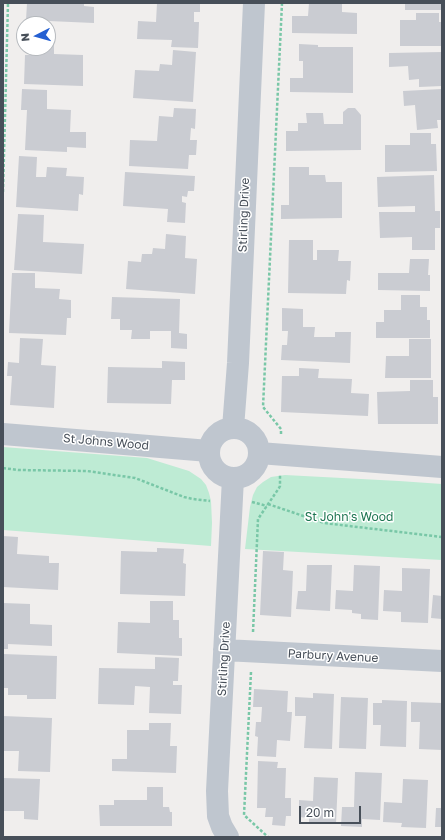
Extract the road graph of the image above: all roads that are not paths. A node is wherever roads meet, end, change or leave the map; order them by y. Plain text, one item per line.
1 (254, 3) edge
2 (233, 428) junction
3 (3, 434) edge
4 (209, 451) junction
5 (259, 453) junction
6 (442, 467) edge
7 (233, 478) junction
8 (224, 650) junction
9 (442, 661) edge
10 (228, 837) edge

1 - 2 street, Stirling Drive
2 - 4 street
2 - 5 street
3 - 4 street, St Johns Wood
4 - 7 street
5 - 6 street
5 - 7 street
7 - 8 street, Stirling Drive
8 - 9 street, Parbury Avenue
8 - 10 street, Stirling Drive

